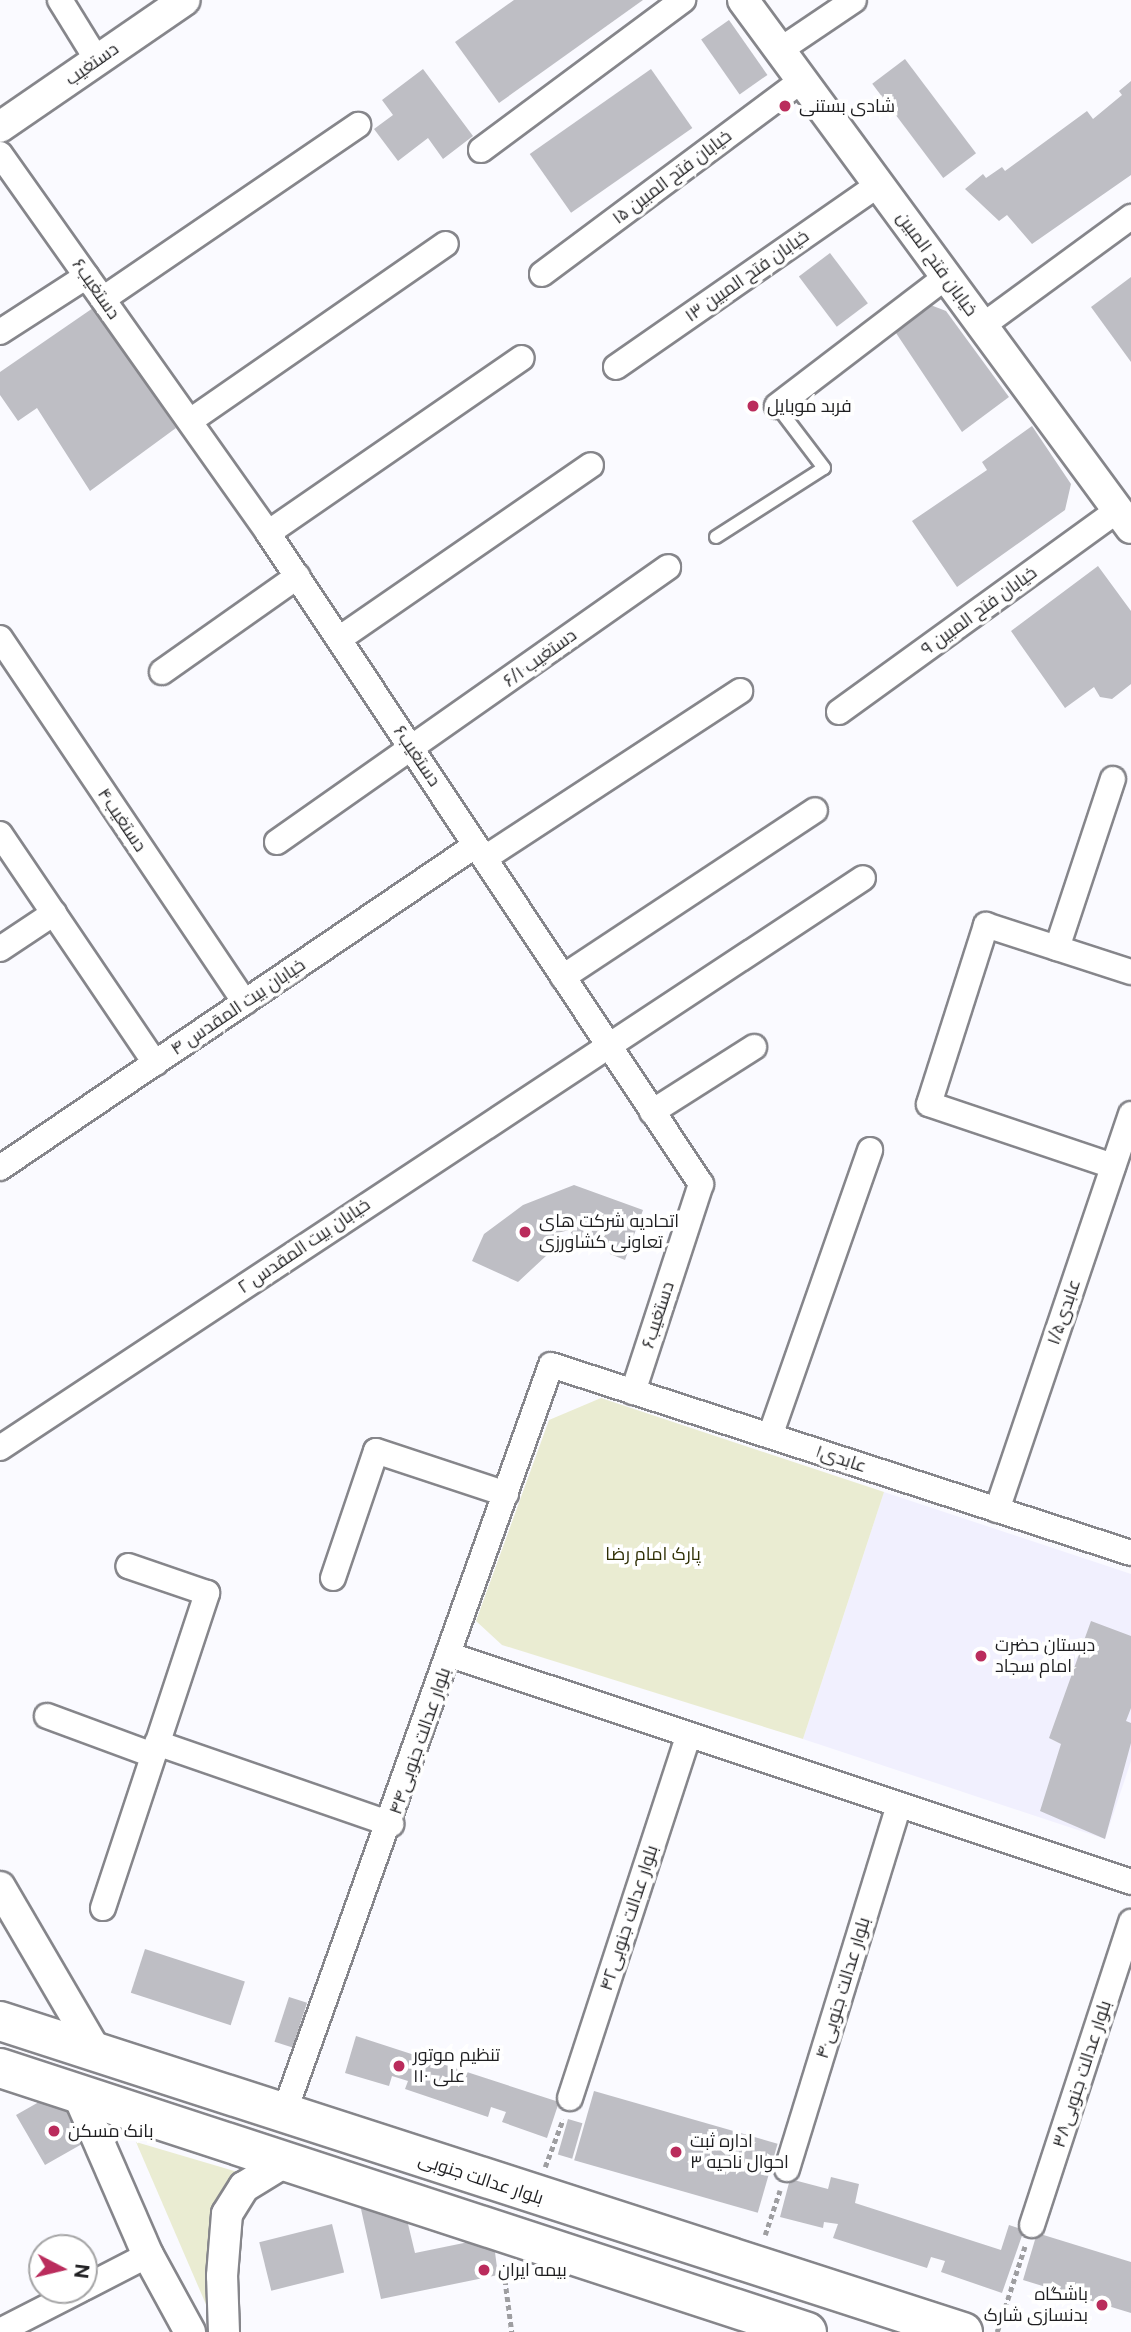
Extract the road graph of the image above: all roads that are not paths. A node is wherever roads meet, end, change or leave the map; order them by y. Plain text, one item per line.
1 (60, 0) edge
2 (185, 0) edge
3 (683, 0) edge
4 (743, 0) edge
5 (854, 0) edge
6 (780, 50) junction
7 (97, 60) junction
8 (802, 80) junction
9 (358, 125) dead end
10 (0, 127) edge
11 (481, 150) dead end
12 (0, 154) edge
13 (879, 184) junction
14 (1131, 217) edge
15 (446, 244) dead end
16 (542, 274) dead end
17 (87, 276) junction
18 (947, 276) junction
19 (103, 299) junction
20 (982, 326) junction
21 (0, 332) edge
22 (522, 358) dead end
23 (616, 367) dead end
24 (777, 406) joint
25 (190, 421) junction
26 (591, 465) dead end
27 (1125, 519) edge
28 (268, 533) junction
29 (716, 537) dead end
30 (668, 567) dead end
31 (298, 576) junction
32 (0, 638) edge
33 (339, 639) junction
34 (162, 673) dead end
35 (740, 691) dead end
36 (839, 712) dead end
37 (413, 750) junction
38 (1113, 779) dead end
39 (815, 810) dead end
40 (0, 834) edge
41 (277, 842) dead end
42 (480, 852) junction
43 (863, 878) dead end
44 (54, 913) junction
45 (1057, 948) junction
46 (0, 949) edge
47 (1131, 972) edge
48 (563, 977) junction
49 (245, 1002) junction
50 (607, 1044) junction
51 (754, 1047) dead end
52 (155, 1063) junction
53 (653, 1112) junction
54 (1131, 1114) edge
55 (870, 1150) dead end
56 (1113, 1166) junction
57 (0, 1168) edge
58 (551, 1365) joint
59 (633, 1392) junction
60 (770, 1436) junction
61 (0, 1448) edge
62 (506, 1494) junction
63 (997, 1510) junction
64 (1131, 1553) edge
65 (128, 1566) dead end
66 (333, 1578) dead end
67 (450, 1655) junction
68 (47, 1716) dead end
69 (688, 1738) junction
70 (155, 1749) junction
71 (899, 1806) junction
72 (391, 1824) junction
73 (1131, 1882) edge
74 (0, 1887) edge
75 (103, 1908) dead end
76 (0, 1919) edge
77 (1131, 1922) edge
78 (0, 1934) edge
79 (0, 2021) edge
80 (98, 2055) junction
81 (0, 2068) edge
82 (77, 2092) junction
83 (570, 2098) road end
84 (283, 2116) junction
85 (288, 2160) junction
86 (787, 2169) road end
87 (552, 2202) junction
88 (1032, 2225) road end
89 (555, 2247) junction
90 (148, 2255) junction
91 (98, 2281) edge
92 (53, 2304) edge
93 (729, 2318) edge
94 (0, 2331) edge
95 (190, 2332) edge
96 (224, 2332) edge
97 (807, 2332) edge
98 (963, 2332) edge

1 - 7 street
2 - 7 street, دستغیب
3 - 11 street
4 - 6 street, خیابان فتح المبین
5 - 6 street
6 - 8 street, خیابان فتح المبین
7 - 10 street, دستغیب
8 - 13 street, خیابان فتح المبین
8 - 16 street, خیابان فتح المبین ۱۵
9 - 19 street
12 - 17 street, دستغیب۶
13 - 18 street, خیابان فتح المبین
13 - 23 street, خیابان فتح المبین ۱۳
14 - 20 street
15 - 25 street
17 - 19 street, دستغیب۶
17 - 21 street
18 - 20 street, خیابان فتح المبین
18 - 24 street
19 - 25 street, دستغیب۶
20 - 27 street, خیابان فتح المبین
22 - 28 street
24 - 29 lane
25 - 28 street, دستغیب۶
26 - 33 street
27 - 36 street, خیابان فتح المبین ۹
28 - 31 street, دستغیب۶
30 - 37 street, دستغیب۶/۱۰
31 - 33 street, دستغیب۶
31 - 34 street
32 - 49 street, دستغیب۴
33 - 37 street, دستغیب۶
35 - 42 street, خیابان بیت المقدس ۴
37 - 41 street, دستغیب۶/۱۰
37 - 42 street, دستغیب۶
38 - 45 street
39 - 48 street
40 - 44 street
42 - 48 street, دستغیب۶
42 - 49 street, خیابان بیت المقدس ۴
43 - 50 street, خیابان بیت المقدس ۲
44 - 46 street
44 - 52 street
45 - 47 street
45 - 56 street
48 - 50 street, دستغیب۶
49 - 52 street, خیابان بیت المقدس ۴
50 - 53 street, دستغیب۶
50 - 61 street, خیابان بیت المقدس ۲
51 - 53 street
52 - 57 street, خیابان بیت المقدس ۴
53 - 59 street, دستغیب۶
54 - 56 street, عابدی۱/۵
55 - 60 street
56 - 63 street, عابدی۱/۵
58 - 59 street, ۱عابدی
58 - 62 street, بلوار عدالت جنوبی۴۴
59 - 60 street, ۱عابدی
60 - 63 street, ۱عابدی
62 - 66 street
62 - 67 street, بلوار عدالت جنوبی۴۴
63 - 64 street, ۱عابدی
65 - 70 street
67 - 69 street
67 - 72 street, بلوار عدالت جنوبی۴۴
68 - 70 street
69 - 71 street
69 - 83 street, بلوار عدالت جنوبی۴۲
70 - 72 street
70 - 75 street
71 - 73 street
71 - 86 street, بلوار عدالت جنوبی۴۰
72 - 84 street, بلوار عدالت جنوبی۴۴
74 - 80 street
76 - 78 street
77 - 88 street, بلوار عدالت جنوبی۳۸
79 - 80 main road, بلوار عدالت جنوبی
80 - 84 main road, بلوار عدالت جنوبی
81 - 82 main road
82 - 85 main road
82 - 90 street
84 - 87 main road, بلوار عدالت جنوبی
85 - 89 main road
85 - 96 street
87 - 89 main road
87 - 98 main road, بلوار عدالت جنوبی
89 - 93 main road
90 - 91 street
90 - 95 street
92 - 94 street
93 - 97 main road

